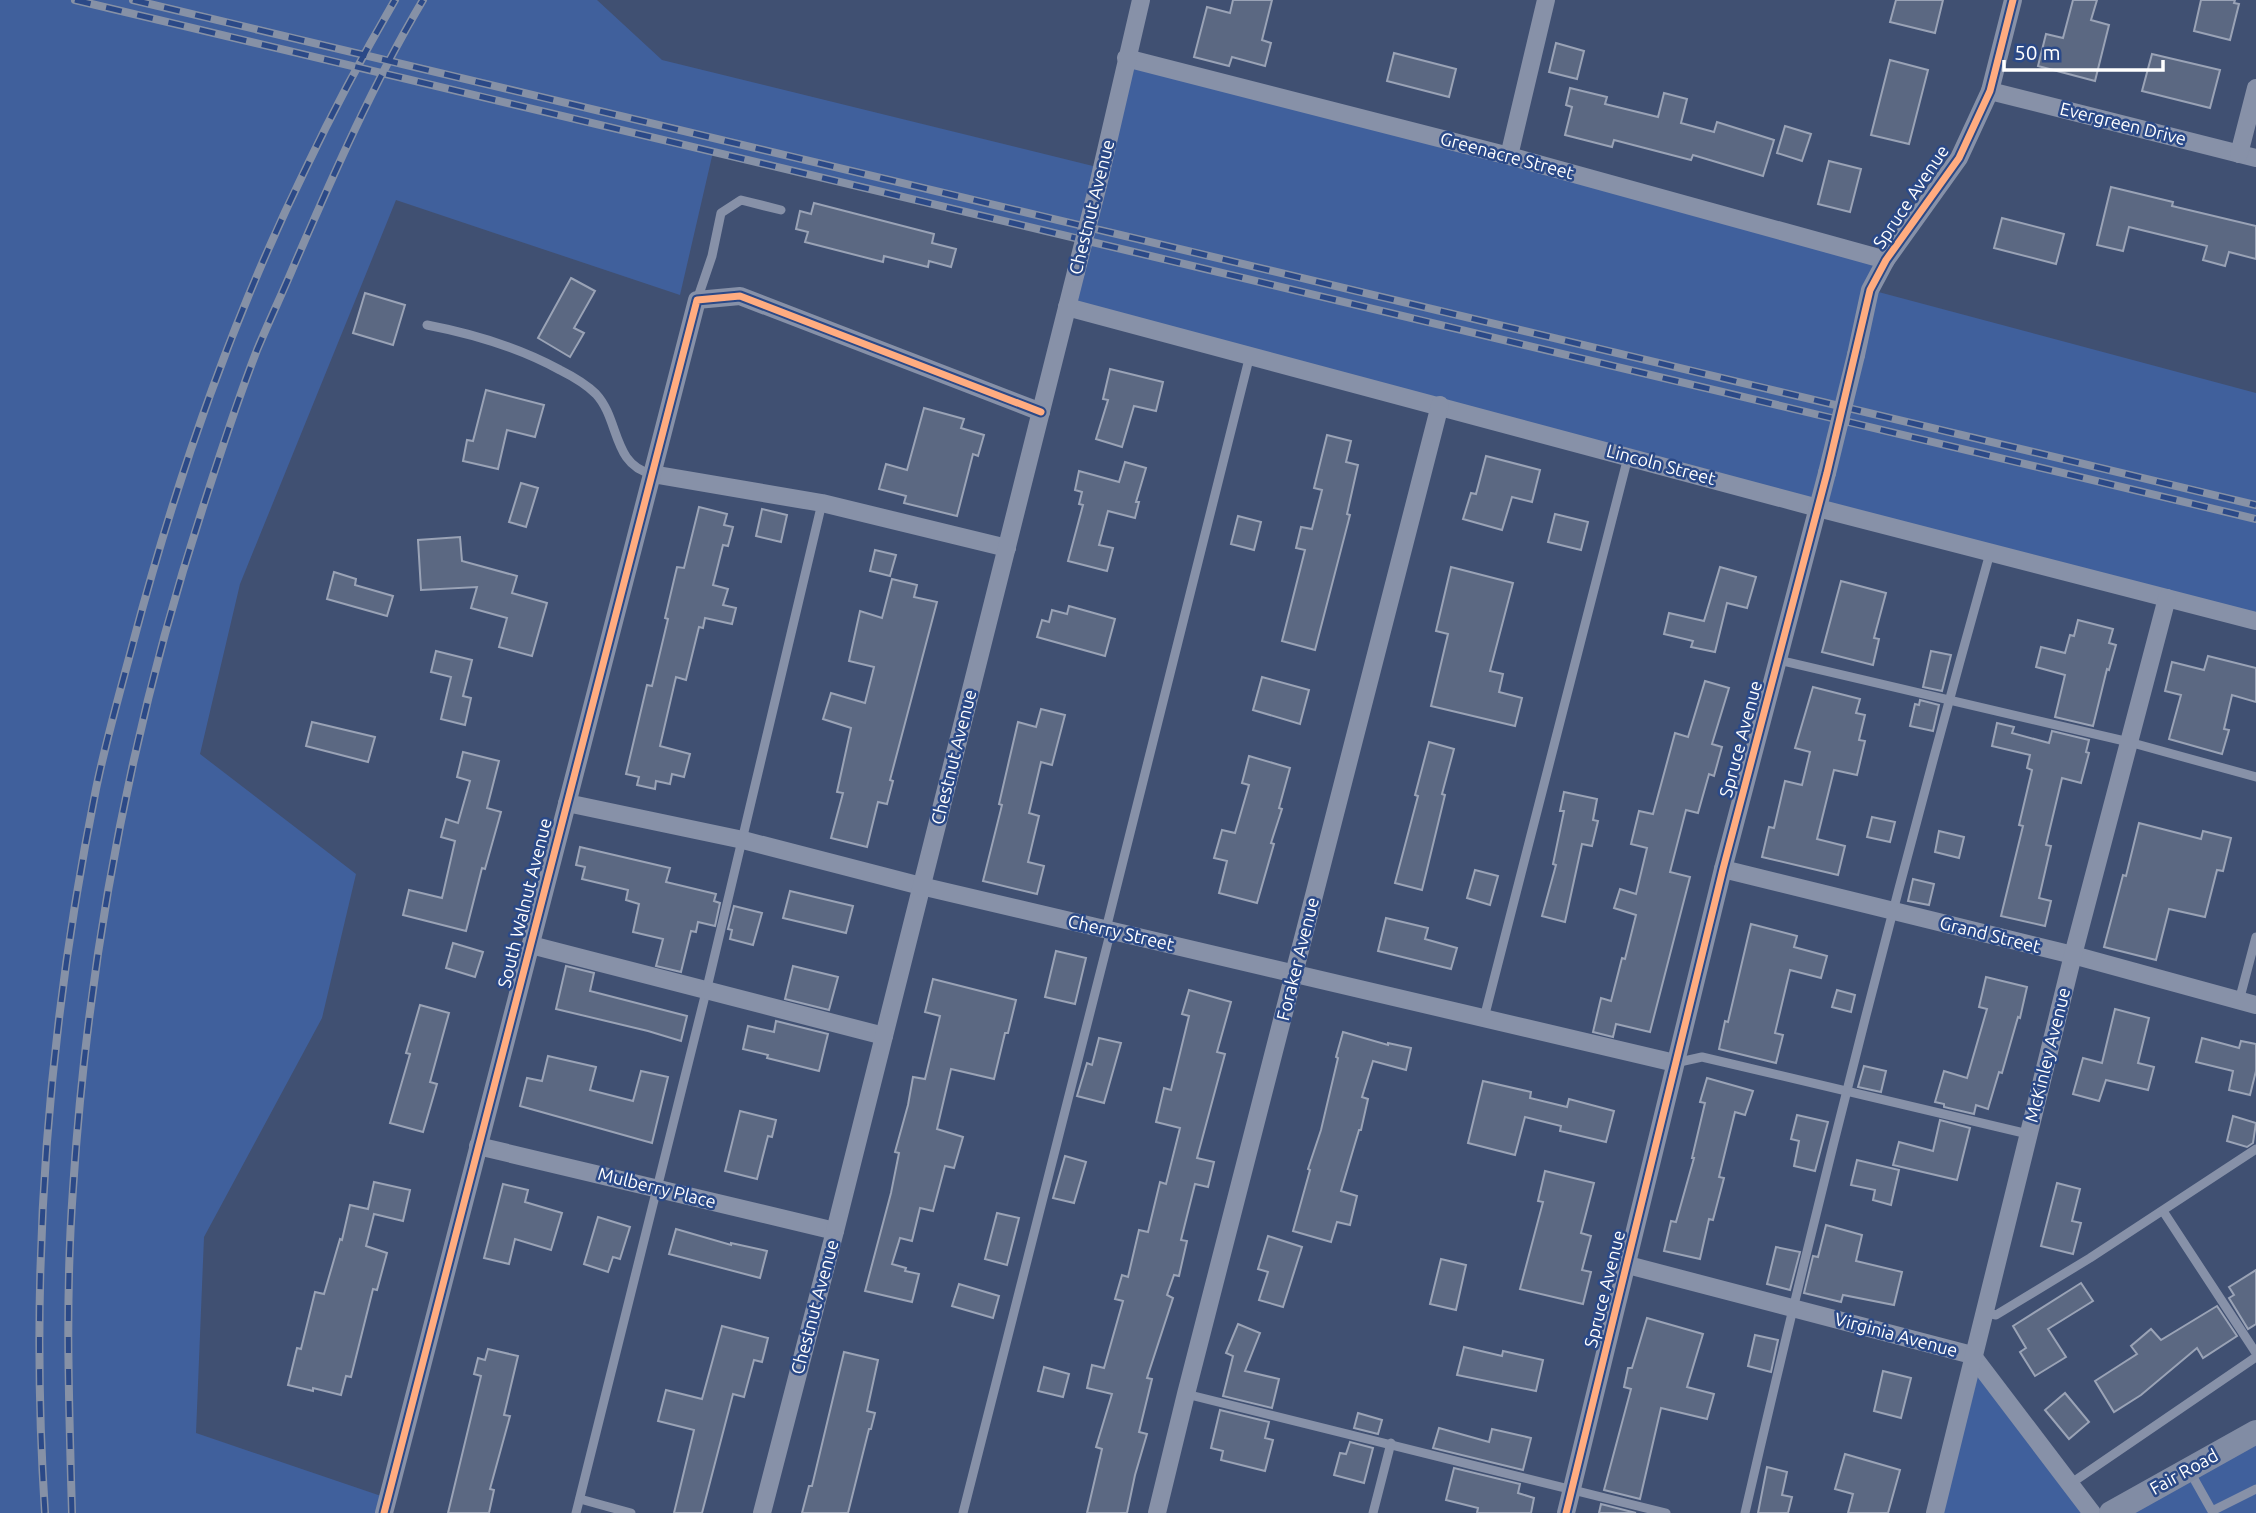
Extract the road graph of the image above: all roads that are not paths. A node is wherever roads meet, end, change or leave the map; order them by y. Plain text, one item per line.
1 (1141, 0) edge
2 (1546, 0) edge
3 (2013, 0) edge
4 (1126, 58) junction
5 (2256, 88) edge
6 (1990, 90) junction
7 (1509, 156) junction
8 (2248, 156) edge
9 (781, 210) dead end
10 (1886, 260) junction
11 (697, 300) junction
12 (1067, 307) junction
13 (427, 325) dead end
14 (1250, 355) junction
15 (1440, 405) junction
16 (1041, 412) junction
17 (1628, 456) junction
18 (652, 474) junction
19 (822, 503) junction
20 (1818, 508) junction
21 (1007, 548) junction
22 (1990, 552) junction
23 (2167, 598) junction
24 (2256, 621) edge
25 (1778, 660) junction
26 (1949, 700) junction
27 (2129, 742) junction
28 (2256, 777) edge
29 (567, 803) junction
30 (743, 840) junction
31 (1723, 869) junction
32 (921, 886) junction
33 (1892, 911) junction
34 (1108, 930) junction
35 (2256, 937) edge
36 (531, 945) junction
37 (2073, 955) junction
38 (1294, 973) junction
39 (706, 992) junction
40 (2247, 1003) edge
41 (1484, 1018) junction
42 (884, 1036) junction
43 (1675, 1063) junction
44 (1847, 1091) junction
45 (2028, 1134) junction
46 (478, 1146) junction
47 (2256, 1149) edge
48 (657, 1188) junction
49 (2163, 1211) junction
50 (835, 1231) junction
51 (1628, 1265) junction
52 (1792, 1308) junction
53 (1983, 1312) junction
54 (2256, 1354) edge
55 (1972, 1355) junction
56 (1186, 1394) junction
57 (2256, 1432) edge
58 (1391, 1443) junction
59 (2188, 1469) junction
60 (2070, 1484) junction
61 (1572, 1489) junction
62 (2256, 1489) edge
63 (580, 1499) junction
64 (384, 1513) edge
65 (576, 1513) edge
66 (631, 1513) edge
67 (762, 1513) edge
68 (963, 1513) edge
69 (1157, 1513) edge
70 (1373, 1513) edge
71 (1566, 1513) edge
72 (1666, 1513) edge
73 (1745, 1513) edge
74 (1935, 1513) edge
75 (2092, 1513) edge
76 (2111, 1513) edge

1 - 4 street, Chestnut Avenue
2 - 7 street
3 - 6 street, Spruce Avenue
4 - 7 street, Greenacre Street
4 - 12 street, Chestnut Avenue, bridge
5 - 8 street
6 - 8 street, Evergreen Drive
6 - 10 street, Spruce Avenue
7 - 10 street, Greenacre Street
9 - 11 lane
10 - 20 street, Spruce Avenue, bridge
11 - 16 street
11 - 18 street, South Walnut Avenue
12 - 14 street, Lincoln Street
12 - 16 street, Chestnut Avenue
13 - 18 lane
14 - 15 street, Lincoln Street
14 - 34 lane
15 - 17 street, Lincoln Street
15 - 38 street, Foraker Avenue
16 - 21 street, Chestnut Avenue
17 - 20 street, Lincoln Street
17 - 41 lane
18 - 19 street
18 - 29 street, South Walnut Avenue
19 - 21 street
19 - 30 lane
20 - 22 street, Lincoln Street
20 - 25 street, Spruce Avenue
21 - 32 street, Chestnut Avenue
22 - 23 street, Lincoln Street
22 - 26 lane
23 - 24 street, Lincoln Street
23 - 27 street, McKinley Avenue
25 - 26 lane
25 - 31 street, Spruce Avenue
26 - 27 lane
26 - 33 lane
27 - 28 lane
27 - 37 street, McKinley Avenue
29 - 30 street, Cherry Street
29 - 36 street, South Walnut Avenue
30 - 32 street, Cherry Street
30 - 39 lane
31 - 33 street, Grand Street
31 - 43 street, Spruce Avenue
32 - 34 street, Cherry Street
32 - 42 street, Chestnut Avenue
33 - 37 street, Grand Street
33 - 44 lane
34 - 38 street, Cherry Street
34 - 68 lane
35 - 40 lane
36 - 39 street
36 - 46 street, South Walnut Avenue
37 - 40 street, Grand Street
37 - 45 street, McKinley Avenue
38 - 41 street, Cherry Street
38 - 56 street, Foraker Avenue
39 - 42 street
39 - 48 lane
41 - 43 street, Cherry Street
42 - 50 street, Chestnut Avenue
43 - 44 lane
43 - 51 street, Spruce Avenue
44 - 45 lane
44 - 52 lane
45 - 53 street, McKinley Avenue
46 - 48 street, Mulberry Place
46 - 64 street, South Walnut Avenue
47 - 49 lane
48 - 50 street, Mulberry Place
48 - 63 lane
49 - 53 lane
49 - 54 lane
50 - 67 street, Chestnut Avenue
51 - 52 street, Virginia Avenue
51 - 61 street, Spruce Avenue
52 - 55 street, Virginia Avenue
52 - 73 lane
53 - 55 street, McKinley Avenue
54 - 60 lane
55 - 60 street, Virginia Avenue
55 - 74 street, McKinley Avenue
56 - 58 lane
56 - 69 street, Foraker Avenue
57 - 59 main road, Fair Road
58 - 61 lane
58 - 70 lane
59 - 62 lane
59 - 76 main road, Fair Road
60 - 75 street, Virginia Avenue
61 - 71 street, Spruce Avenue
61 - 72 lane
63 - 65 lane
63 - 66 lane

